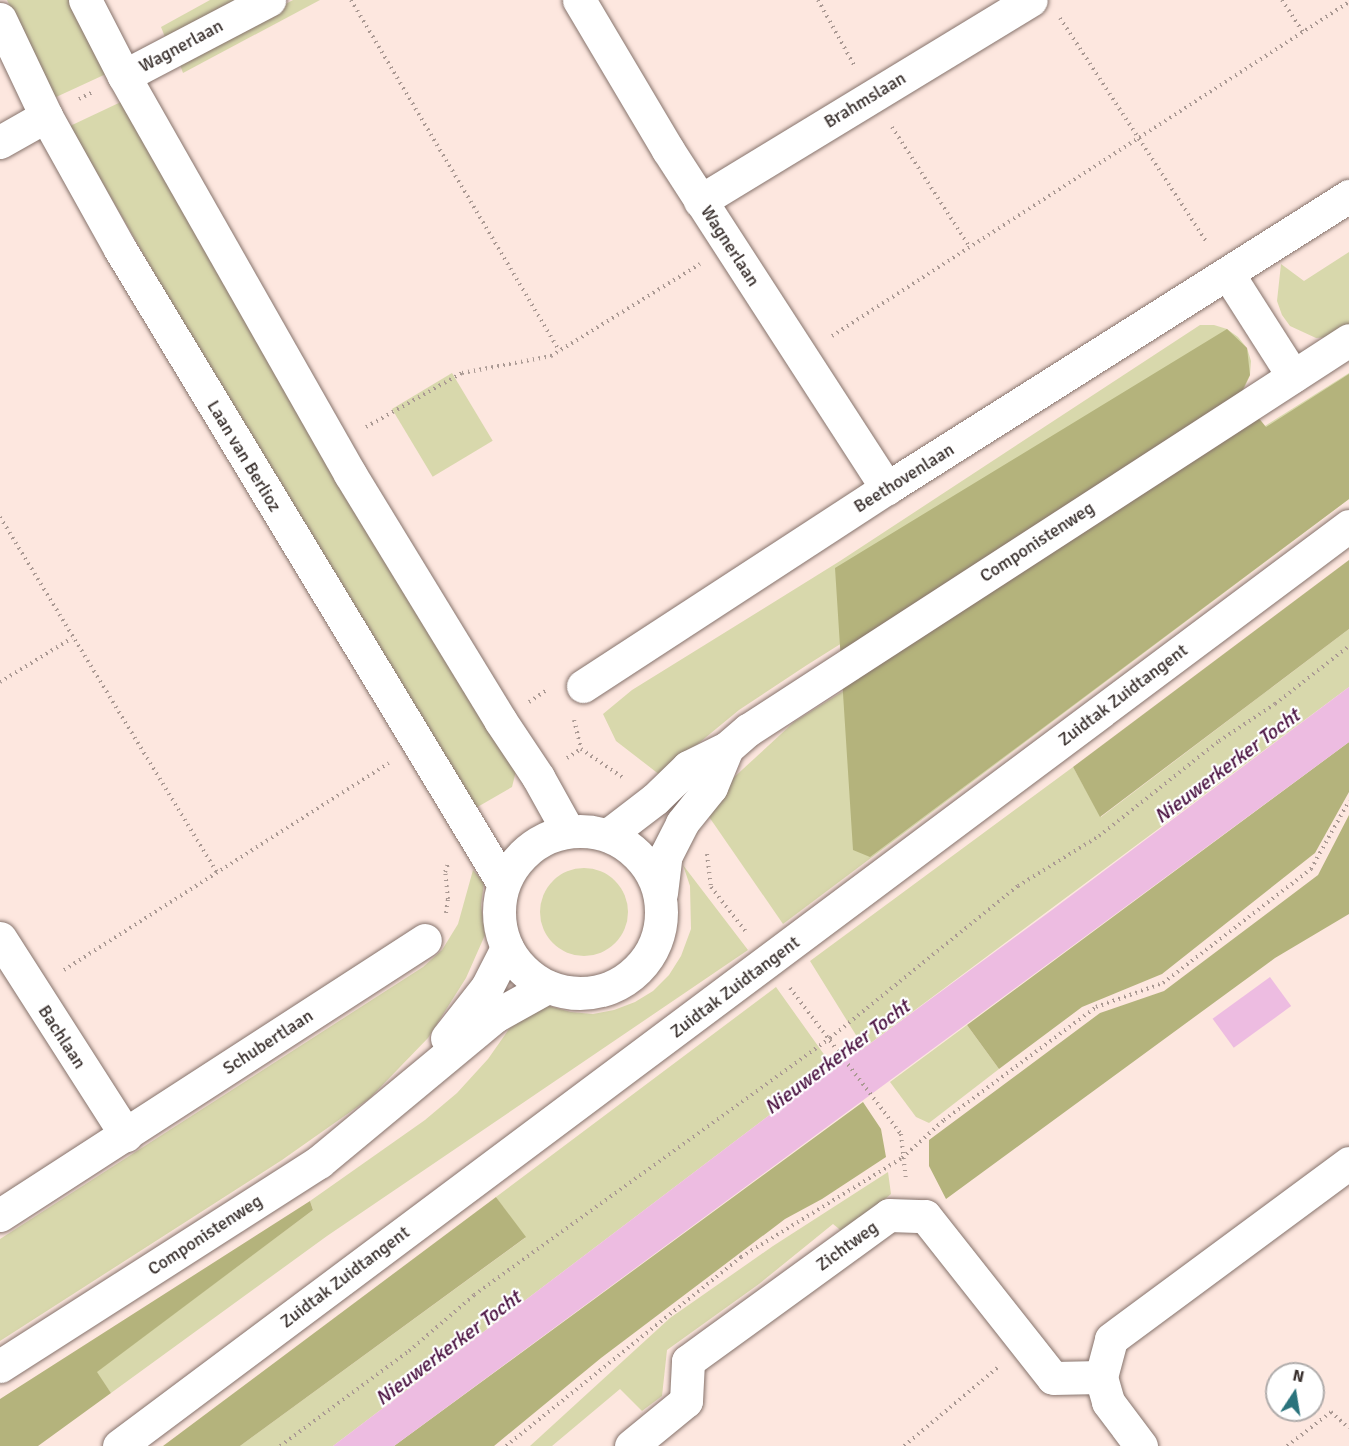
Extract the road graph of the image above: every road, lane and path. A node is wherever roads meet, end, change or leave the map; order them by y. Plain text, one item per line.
1 (85, 0) edge
2 (269, 0) edge
3 (351, 0) edge
4 (579, 0) edge
5 (1282, 0) edge
6 (1349, 2) edge
7 (1042, 5) edge
8 (0, 19) edge
9 (1303, 32) junction
10 (124, 76) junction
11 (46, 116) junction
12 (1139, 139) junction
13 (0, 142) edge
14 (1349, 196) edge
15 (700, 201) junction
16 (729, 246) junction
17 (1228, 274) junction
18 (1349, 340) edge
19 (559, 351) junction
20 (801, 356) junction
21 (1293, 376) junction
22 (334, 445) junction
23 (887, 489) junction
24 (0, 517) edge
25 (1349, 526) edge
26 (72, 638) junction
27 (1349, 646) edge
28 (0, 682) edge
29 (567, 686) joint
30 (500, 720) junction
31 (420, 743) junction
32 (727, 748) junction
33 (581, 749) dead end
34 (655, 799) junction
35 (1349, 801) edge
36 (469, 823) junction
37 (682, 823) junction
38 (568, 831) junction
39 (608, 835) junction
40 (217, 873) junction
41 (503, 883) junction
42 (661, 893) junction
43 (0, 938) edge
44 (425, 939) joint
45 (507, 948) junction
46 (768, 962) junction
47 (57, 974) dead end
48 (547, 987) junction
49 (830, 1038) junction
50 (403, 1094) junction
51 (126, 1135) junction
52 (902, 1158) junction
53 (1349, 1163) edge
54 (0, 1215) edge
55 (925, 1216) junction
56 (0, 1366) edge
57 (1000, 1366) dead end
58 (1101, 1377) junction
59 (1349, 1428) edge
60 (119, 1446) edge
61 (280, 1446) edge
62 (507, 1446) edge
63 (631, 1446) edge
64 (904, 1446) edge
65 (1141, 1446) edge
66 (1287, 1446) edge

1 - 10 street
2 - 10 street, Wagnerlaan
3 - 19 path
4 - 15 street, Wagnerlaan
5 - 9 path
6 - 9 path
7 - 12 path
7 - 15 street, Brahmslaan
8 - 11 street, Laan van Berlioz
9 - 12 path
10 - 11 path
10 - 22 street
11 - 13 street
11 - 31 street, Laan van Berlioz
12 - 17 path
12 - 20 path
14 - 17 street, Beethovenlaan
15 - 16 street, Wagnerlaan
16 - 19 path
16 - 20 street, Wagnerlaan
17 - 21 street
17 - 23 street, Beethovenlaan
18 - 21 street, Componistenweg
19 - 22 path
20 - 23 street, Wagnerlaan
21 - 32 street, Componistenweg
22 - 30 street
23 - 29 street, Beethovenlaan
24 - 26 path
25 - 46 street, Zuidtak Zuidtangent
26 - 28 path
26 - 40 path
27 - 49 path
29 - 30 path
30 - 38 street
31 - 36 street, Laan van Berlioz
31 - 40 path
32 - 34 street, Componistenweg
32 - 37 street, Componistenweg
33 - 34 path
34 - 39 street, Componistenweg
35 - 52 path
36 - 41 street, Laan van Berlioz
36 - 44 path
37 - 42 street, Componistenweg
37 - 46 path
38 - 39 street
38 - 41 street
39 - 42 street
40 - 47 path
41 - 45 street
42 - 48 street
43 - 51 street, Bachlaan
44 - 51 street, Schubertlaan
45 - 48 street
45 - 50 street, Componistenweg
46 - 49 path
46 - 60 street, Zuidtak Zuidtangent
48 - 50 street, Componistenweg
49 - 52 path
49 - 61 path
50 - 56 street, Componistenweg
51 - 54 street, Schubertlaan
52 - 55 path
52 - 62 path
53 - 58 street
55 - 58 street
55 - 63 street, Zichtweg
57 - 64 path
58 - 65 street
59 - 66 path

